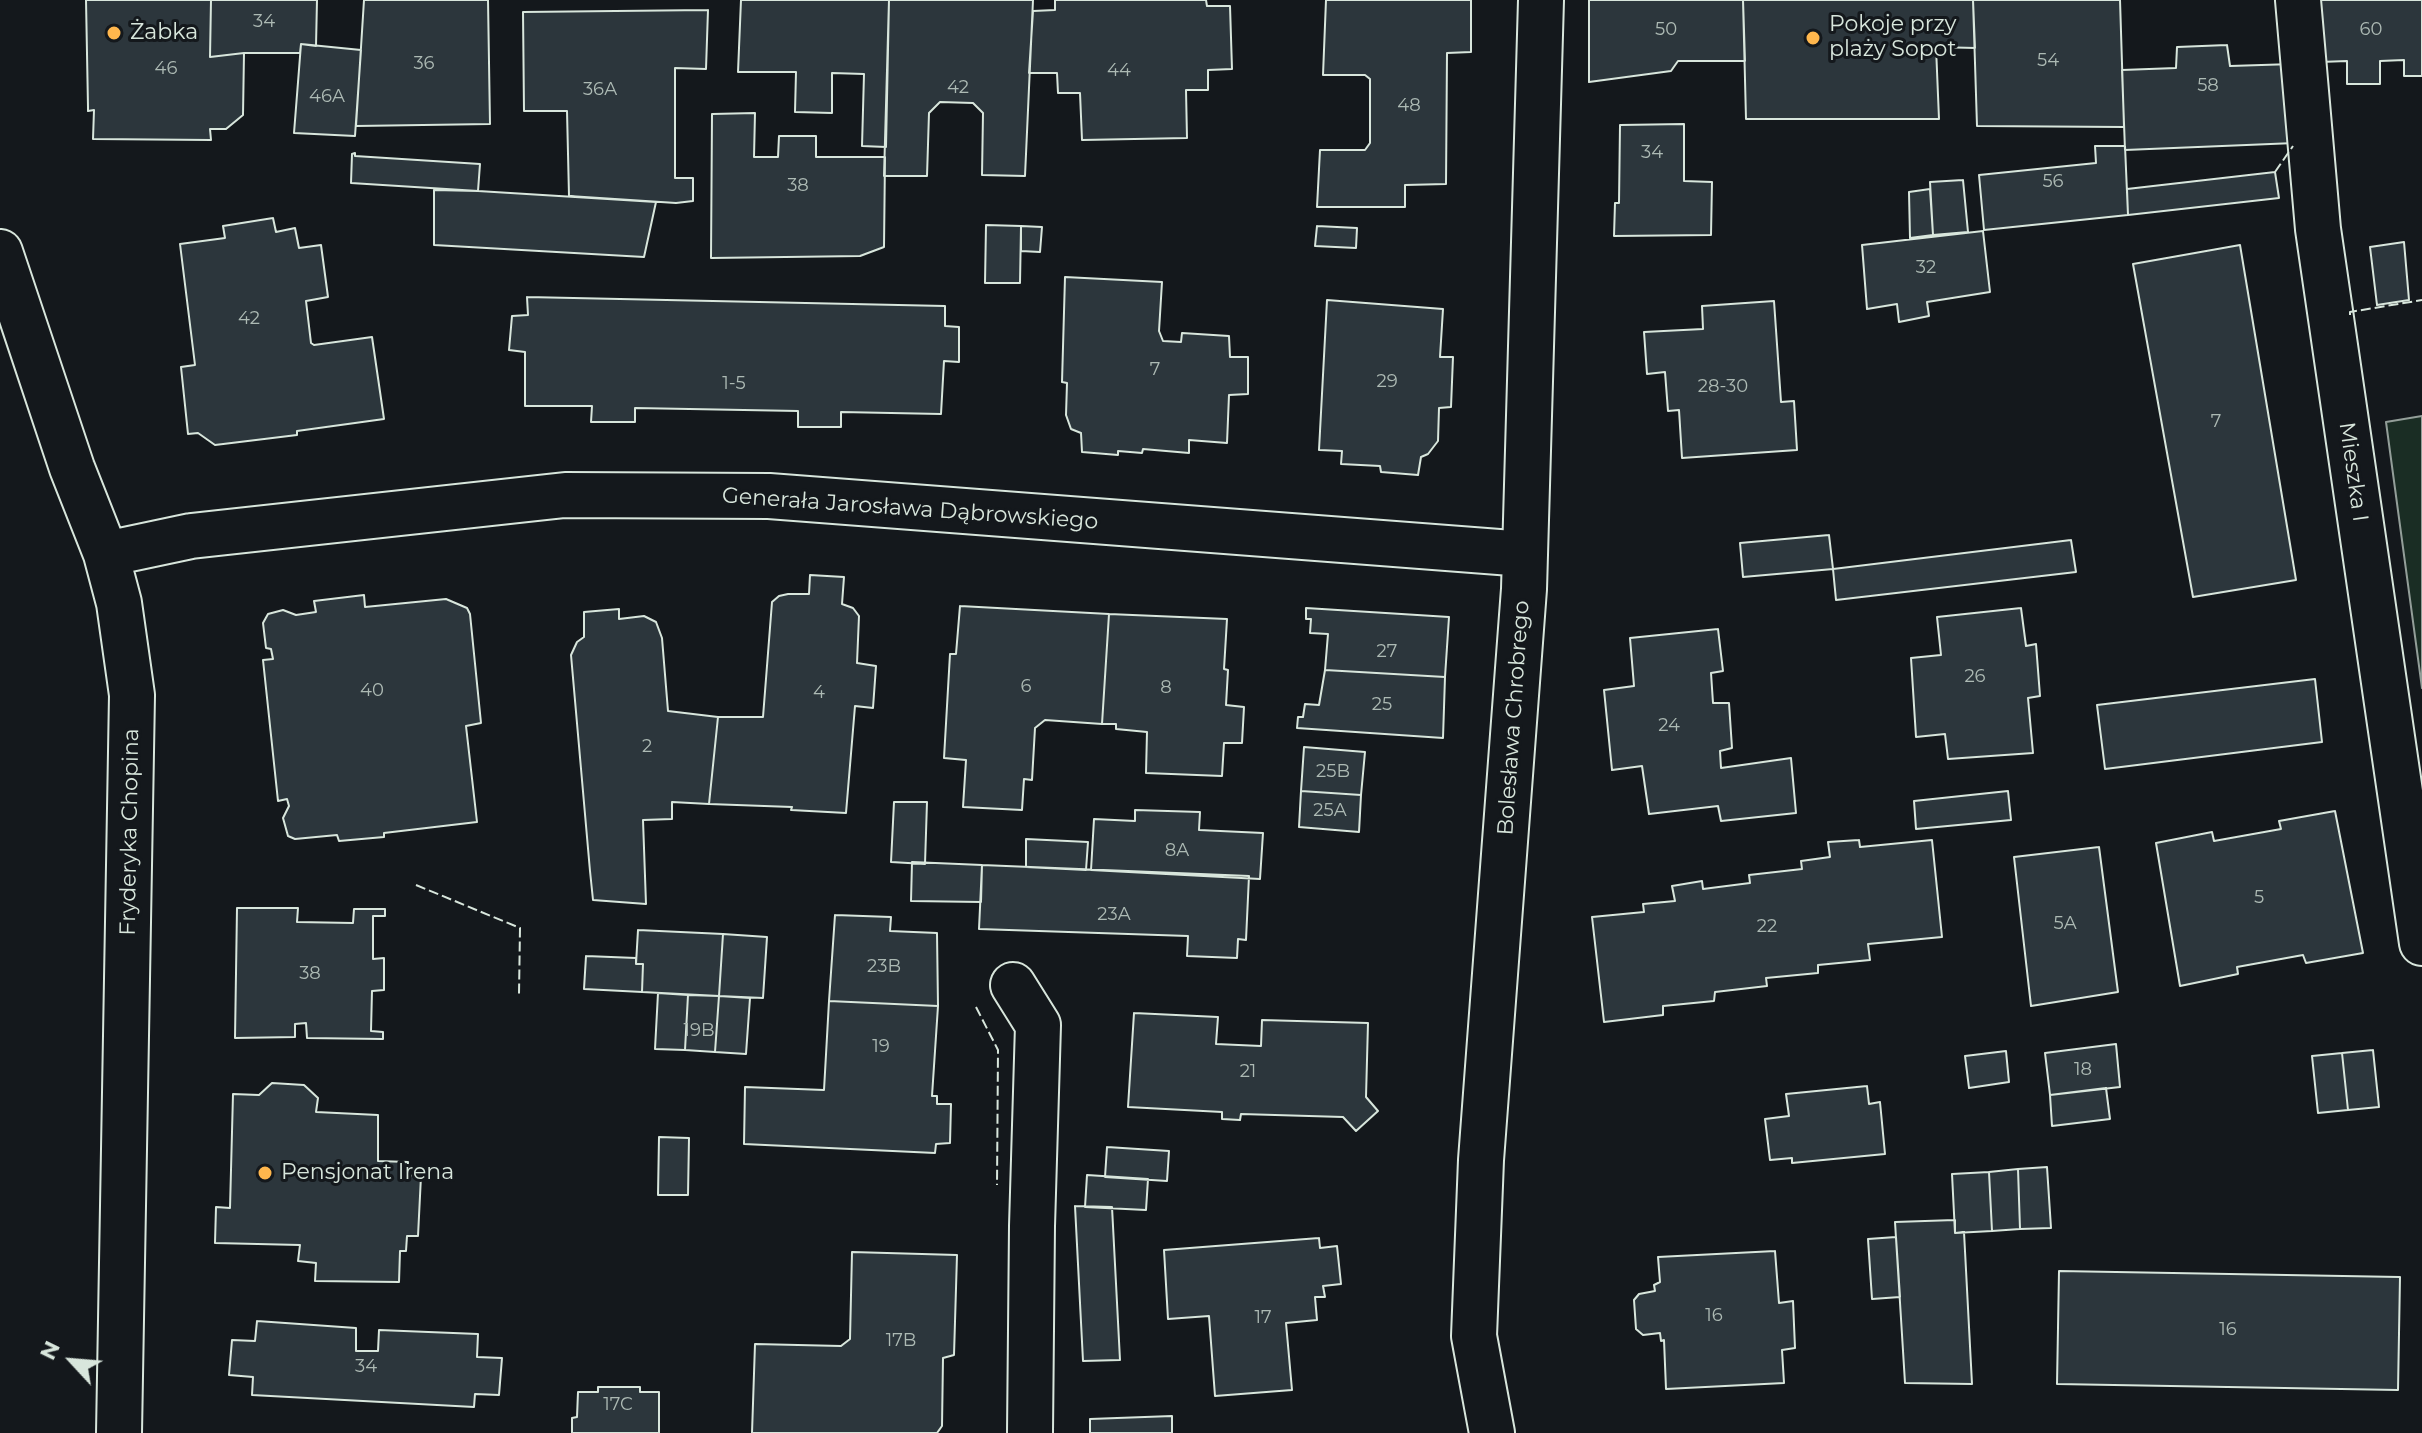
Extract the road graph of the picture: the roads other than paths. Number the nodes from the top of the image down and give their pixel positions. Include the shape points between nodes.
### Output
1 (1541, 0) edge
2 (2298, 0) edge
3 (0, 252) edge
4 (106, 554) junction
5 (1525, 554) junction
6 (2422, 943) edge
7 (1013, 985) dead end
8 (119, 1433) edge
9 (1030, 1433) edge
10 (1492, 1433) edge

1 - 5 street, Bolesława Chrobrego
2 - 6 street, Mieszka I via 2314,200
3 - 4 street, Fryderyka Chopina
4 - 5 street, Generała Jarosława Dąbrowskiego via 191,536 565,495 769,496
4 - 8 street, Fryderyka Chopina via 132,695
5 - 10 street, Bolesława Chrobrego via 1479,1188 1474,1336
7 - 9 street via 1038,1025

